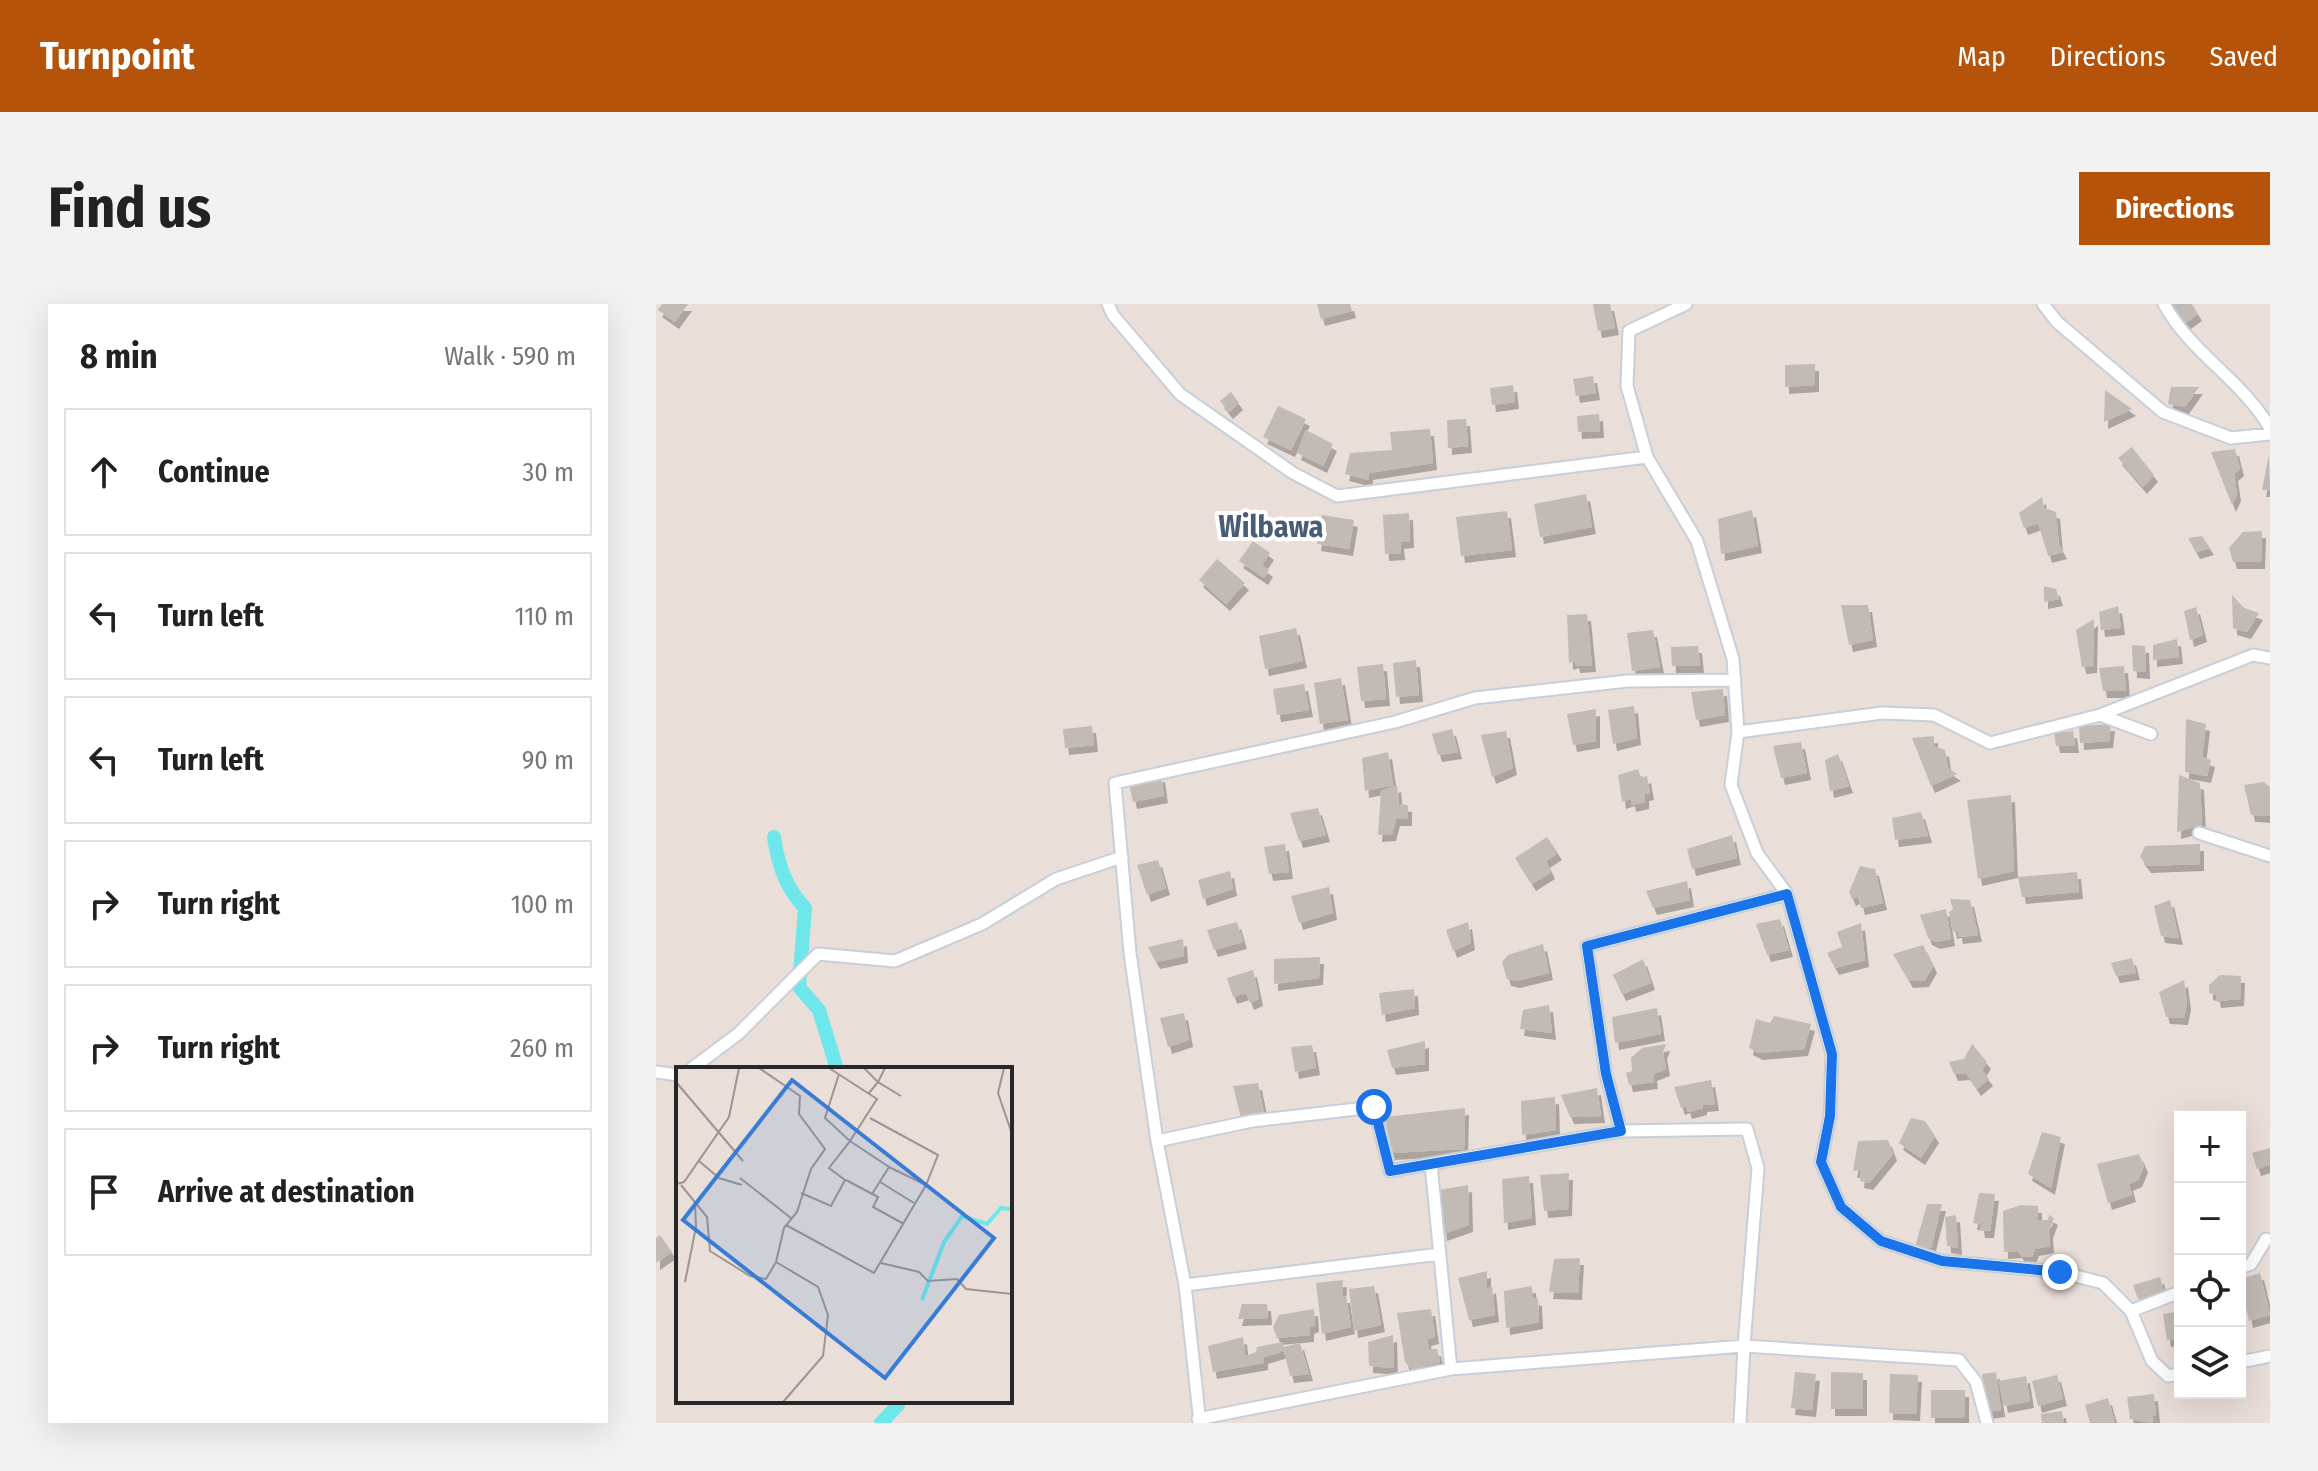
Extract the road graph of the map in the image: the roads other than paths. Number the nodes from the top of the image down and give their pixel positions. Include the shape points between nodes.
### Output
1 (1108, 304) edge
2 (1686, 304) edge
3 (2043, 304) edge
4 (2164, 304) edge
5 (2270, 428) edge
6 (2270, 434) edge
7 (1647, 457) junction
8 (2270, 658) edge
9 (1735, 680) junction
10 (2100, 715) junction
11 (1738, 732) junction
12 (2151, 734) dead end
13 (2199, 833) dead end
14 (2270, 856) edge
15 (1122, 857) junction
16 (1787, 894) junction
17 (694, 1067) edge
18 (656, 1072) edge
19 (676, 1075) edge
20 (1621, 1131) junction
21 (1157, 1141) junction
22 (1431, 1164) junction
23 (2266, 1239) dead end
24 (1440, 1254) junction
25 (2246, 1266) edge
26 (1185, 1285) junction
27 (2174, 1294) edge
28 (2131, 1311) junction
29 (1744, 1346) junction
30 (2270, 1356) edge
31 (2246, 1361) edge
32 (1451, 1369) junction
33 (2174, 1375) edge
34 (1199, 1421) edge
35 (1740, 1423) edge
36 (1987, 1423) edge

1 - 7 street via 1180,394 1293,473 1337,496
2 - 7 street via 1629,331 1627,386
3 - 6 street via 2057,322 2163,412 2231,438
4 - 5 street via 2218,372 2255,403
7 - 9 street via 1697,541
8 - 10 street via 2253,655
9 - 11 street
9 - 15 street via 1628,681 1475,698 1395,722 1115,783
10 - 11 street via 1990,743 1934,715 1921,714 1882,713
10 - 12 street
11 - 16 street via 1731,785 1757,853
13 - 14 street
15 - 17 street via 1056,879 982,924 895,961 818,954 738,1034
15 - 21 street
16 - 20 street via 1587,946 1606,1074
16 - 28 street via 1832,1054 1830,1116 1821,1162 1841,1207 1881,1241 1942,1261 2060,1272 2103,1283
18 - 19 street
20 - 22 street
20 - 29 street via 1747,1129 1758,1168
21 - 22 street via 1252,1121 1374,1107 1390,1171
21 - 26 street
22 - 24 street
23 - 25 street
24 - 26 street
24 - 32 street
26 - 34 street
27 - 28 street
28 - 33 street via 2152,1361 2168,1376
29 - 32 street
29 - 35 street
29 - 36 street via 1959,1360 1976,1382
30 - 31 street
32 - 34 street

